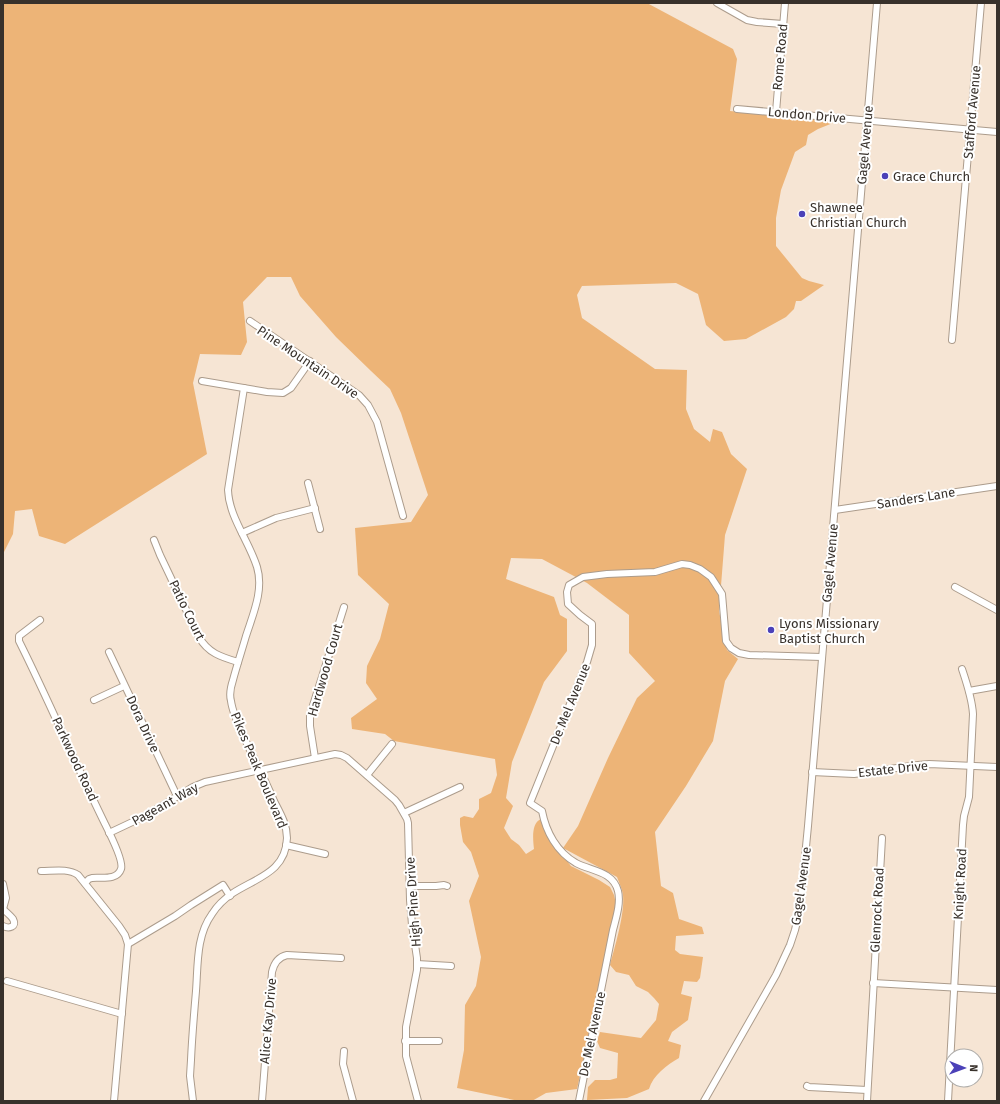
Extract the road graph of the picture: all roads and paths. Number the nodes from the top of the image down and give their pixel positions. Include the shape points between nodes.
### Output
1 (717, 3) edge
2 (785, 3) edge
3 (877, 3) edge
4 (981, 3) edge
5 (783, 24) junction
6 (737, 108) dead end
7 (776, 112) junction
8 (867, 120) junction
9 (970, 129) junction
10 (997, 132) edge
11 (250, 321) dead end
12 (952, 340) dead end
13 (310, 361) junction
14 (202, 381) dead end
15 (244, 388) junction
16 (308, 483) dead end
17 (997, 486) edge
18 (315, 508) junction
19 (834, 510) junction
20 (403, 516) dead end
21 (320, 529) dead end
22 (242, 533) junction
23 (154, 540) dead end
24 (955, 587) dead end
25 (344, 607) dead end
26 (997, 610) edge
27 (40, 620) dead end
28 (109, 652) dead end
29 (822, 657) junction
30 (238, 662) junction
31 (962, 669) dead end
32 (124, 686) junction
33 (997, 686) edge
34 (969, 691) junction
35 (94, 700) dead end
36 (392, 744) dead end
37 (315, 758) junction
38 (971, 766) junction
39 (997, 767) edge
40 (260, 770) junction
41 (812, 772) junction
42 (367, 775) junction
43 (460, 787) dead end
44 (177, 796) junction
45 (404, 813) junction
46 (109, 833) junction
47 (882, 838) dead end
48 (286, 845) junction
49 (325, 854) dead end
50 (41, 871) dead end
51 (85, 883) junction
52 (3, 884) edge
53 (410, 886) junction
54 (447, 886) dead end
55 (230, 896) junction
56 (3, 909) edge
57 (3, 926) edge
58 (128, 944) junction
59 (340, 958) dead end
60 (417, 964) junction
61 (451, 966) dead end
62 (7, 981) dead end
63 (873, 983) junction
64 (954, 988) junction
65 (997, 990) edge
66 (122, 1014) junction
67 (405, 1041) junction
68 (439, 1041) dead end
69 (344, 1051) dead end
70 (807, 1086) dead end
71 (867, 1090) junction
72 (114, 1101) edge
73 (193, 1101) edge
74 (262, 1101) edge
75 (353, 1101) edge
76 (418, 1101) edge
77 (579, 1101) edge
78 (704, 1101) edge
79 (866, 1101) edge
80 (948, 1101) edge

1 - 5 street via 747,20
2 - 5 street, Rome Road
3 - 8 street, Gagel Avenue
4 - 9 street, Stafford Avenue
5 - 7 street, Rome Road
6 - 7 street, London Drive
7 - 8 street, London Drive
8 - 9 street, London Drive
8 - 19 street, Gagel Avenue
9 - 10 street, London Drive
9 - 12 street, Stafford Avenue
11 - 13 street, Pine Mountain Drive
13 - 15 street via 291,388 283,393
13 - 20 street, Pine Mountain Drive via 359,395 372,410
14 - 15 street
15 - 22 street, Pikes Peak Boulevard via 228,490 229,502
16 - 18 street
17 - 19 street, Sanders Lane
18 - 21 street
18 - 22 street via 276,518
19 - 29 street, Gagel Avenue
22 - 30 street, Pikes Peak Boulevard via 257,568 259,587 256,606
23 - 30 street, Patio Court via 204,646 211,652
24 - 26 street
25 - 37 street, Hardwood Court via 310,715
27 - 46 street, Parkwood Road via 19,636 19,641
28 - 32 street, Dora Drive
29 - 41 street, Gagel Avenue
29 - 77 street, De Mel Avenue via 749,655 731,648 726,641 722,594 711,577 690,565 682,564 655,572 584,577 569,585 568,604 592,624 592,645 530,803 542,811 549,834 558,848 576,862 607,875 614,882 618,894 614,930
30 - 40 street, Pikes Peak Boulevard via 231,700 236,719
31 - 34 street, Knight Road
32 - 35 street
32 - 44 street, Dora Drive
33 - 34 street
34 - 38 street, Knight Road via 973,714
36 - 42 street
37 - 40 street, Pageant Way
37 - 42 street, High Pine Drive via 341,755
38 - 39 street, Estate Drive
38 - 41 street, Estate Drive via 918,765 854,774
38 - 64 street, Knight Road via 969,797 964,816
40 - 44 street, Pageant Way via 206,782
40 - 48 street, Pikes Peak Boulevard via 286,826
41 - 78 street, Gagel Avenue via 801,901 793,937 776,975
42 - 45 street, High Pine Drive via 400,805
43 - 45 street
44 - 46 street, Pageant Way via 145,816
45 - 53 street, High Pine Drive via 408,827
46 - 51 street, Parkwood Road via 122,863 121,870 113,877 92,878
47 - 63 street, Glenrock Road
48 - 49 street
48 - 55 street, Pikes Peak Boulevard via 282,858 275,868
50 - 51 street via 74,872
51 - 58 street via 119,926
52 - 56 street via 6,898
53 - 54 street
53 - 60 street, High Pine Drive
55 - 58 street via 222,886
55 - 73 street, Pikes Peak Boulevard via 219,904 211,915 201,937 190,1076
56 - 57 street via 14,922 10,928
58 - 66 street
59 - 74 street, Alice Kay Drive via 287,955 275,963 272,972
60 - 61 street
60 - 67 street, High Pine Drive
62 - 66 street
63 - 64 street
63 - 71 street, Glenrock Road
64 - 65 street
64 - 80 street, Knight Road
66 - 72 street
67 - 68 street
67 - 76 street, High Pine Drive via 406,1056
69 - 75 street via 343,1064
70 - 71 street
71 - 79 street, Glenrock Road

